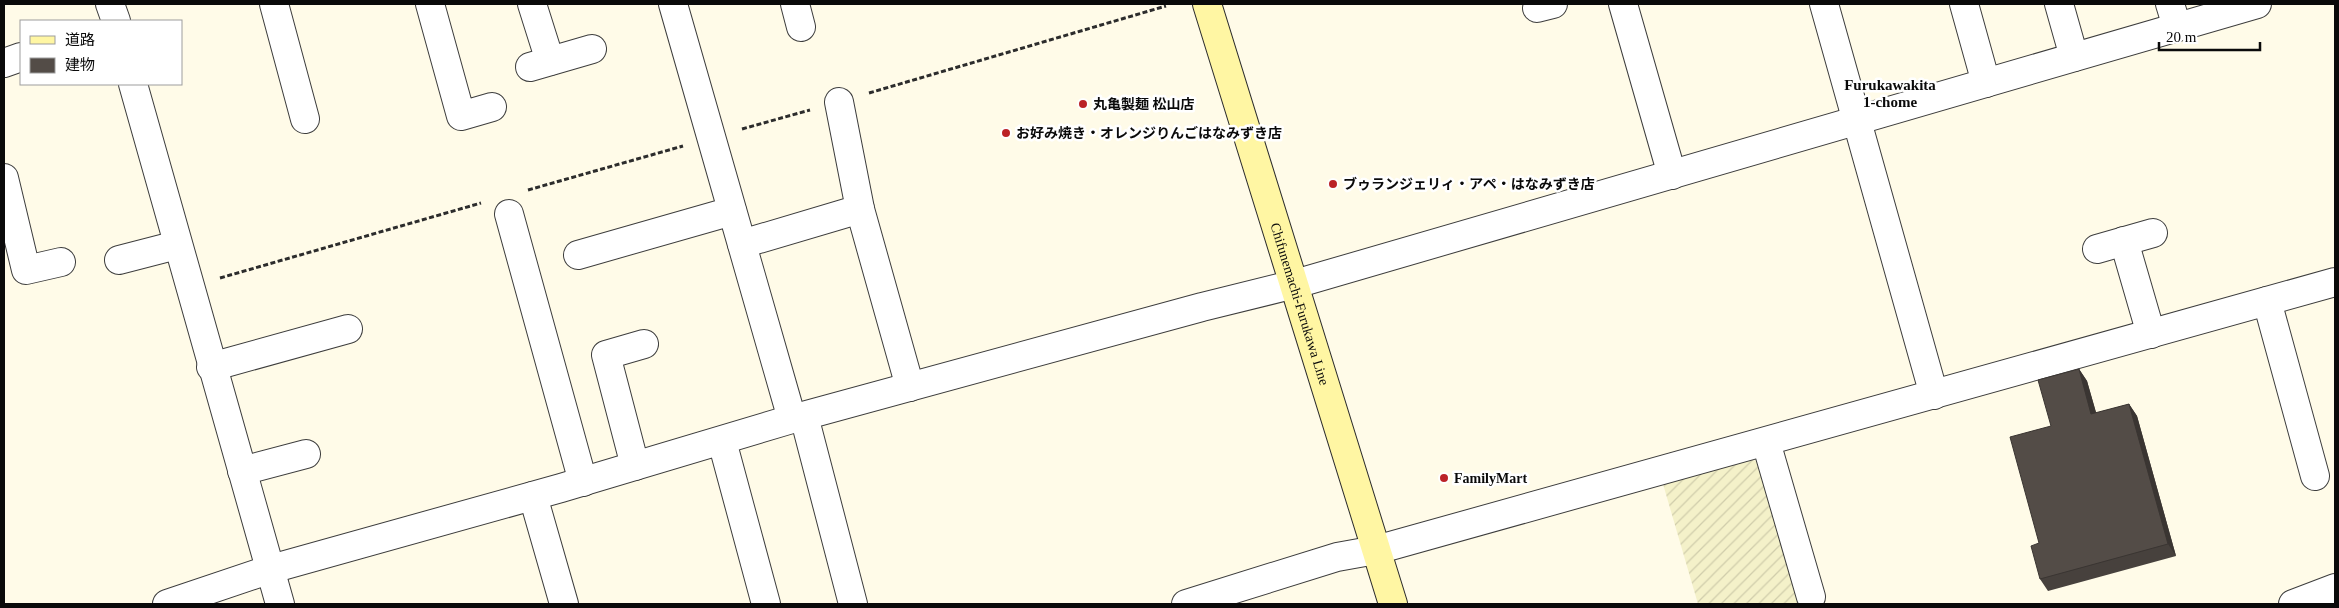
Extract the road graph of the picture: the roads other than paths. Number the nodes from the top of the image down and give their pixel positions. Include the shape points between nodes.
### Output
1 (274, 4) edge
2 (430, 4) edge
3 (532, 4) edge
4 (672, 4) edge
5 (1207, 4) edge
6 (1623, 4) edge
7 (1824, 4) edge
8 (1964, 4) edge
9 (2059, 4) edge
10 (2258, 4) edge
11 (2174, 16) edge
12 (592, 49) dead end
13 (20, 57) edge
14 (2074, 57) junction
15 (4, 62) edge
16 (1986, 83) junction
17 (133, 85) edge
18 (839, 102) road end
19 (492, 107) dead end
20 (305, 119) dead end
21 (1857, 121) junction
22 (1672, 174) junction
23 (4, 178) edge
24 (515, 203) road end
25 (860, 209) junction
26 (732, 211) junction
27 (2153, 233) dead end
28 (2124, 241) junction
29 (742, 244) junction
30 (177, 245) junction
31 (2097, 248) dead end
32 (578, 255) dead end
33 (119, 260) dead end
34 (61, 262) dead end
35 (2335, 282) edge
36 (1294, 284) junction
37 (2267, 301) junction
38 (348, 329) dead end
39 (2151, 334) junction
40 (644, 344) dead end
41 (211, 367) junction
42 (910, 387) junction
43 (1934, 395) junction
44 (798, 418) junction
45 (722, 440) junction
46 (1766, 442) junction
47 (306, 454) dead end
48 (635, 466) junction
49 (242, 471) junction
50 (2315, 476) dead end
51 (583, 482) junction
52 (533, 496) junction
53 (1376, 550) junction
54 (271, 569) junction
55 (2335, 588) edge
56 (1812, 597) dead end
57 (1191, 603) edge
58 (2303, 603) edge
59 (166, 604) edge
60 (280, 604) edge
61 (564, 604) edge
62 (766, 604) edge
63 (853, 604) edge
64 (1393, 604) edge

1 - 20 street
2 - 19 street via 461,116
3 - 12 street via 540,64
4 - 26 street
5 - 36 street, Chifunemachi-Furukawa Line
6 - 22 street
7 - 21 street
8 - 16 street
9 - 14 street
10 - 11 street
11 - 14 street
13 - 15 street
14 - 16 street
16 - 21 street
17 - 30 street
18 - 25 street
21 - 22 street
21 - 43 street
22 - 36 street
23 - 34 street via 26,270
24 - 51 street
25 - 29 street
25 - 42 street
26 - 29 street
26 - 32 street
27 - 28 street
28 - 31 street
28 - 39 street
29 - 44 street
30 - 33 street
30 - 41 street
35 - 37 street
36 - 42 street
36 - 53 street, Chifunemachi-Furukawa Line
37 - 39 street
37 - 50 street
38 - 41 street
39 - 43 street
40 - 48 street via 606,355
41 - 49 street
42 - 44 street
43 - 46 street
44 - 45 street
44 - 63 street
45 - 48 street
45 - 62 street
46 - 53 street
46 - 56 street
47 - 49 street
48 - 51 street
49 - 54 street
51 - 52 street
52 - 54 street
52 - 61 street
53 - 57 street via 1337,556
53 - 64 street, Chifunemachi-Furukawa Line
54 - 59 street
54 - 60 street
55 - 58 street

